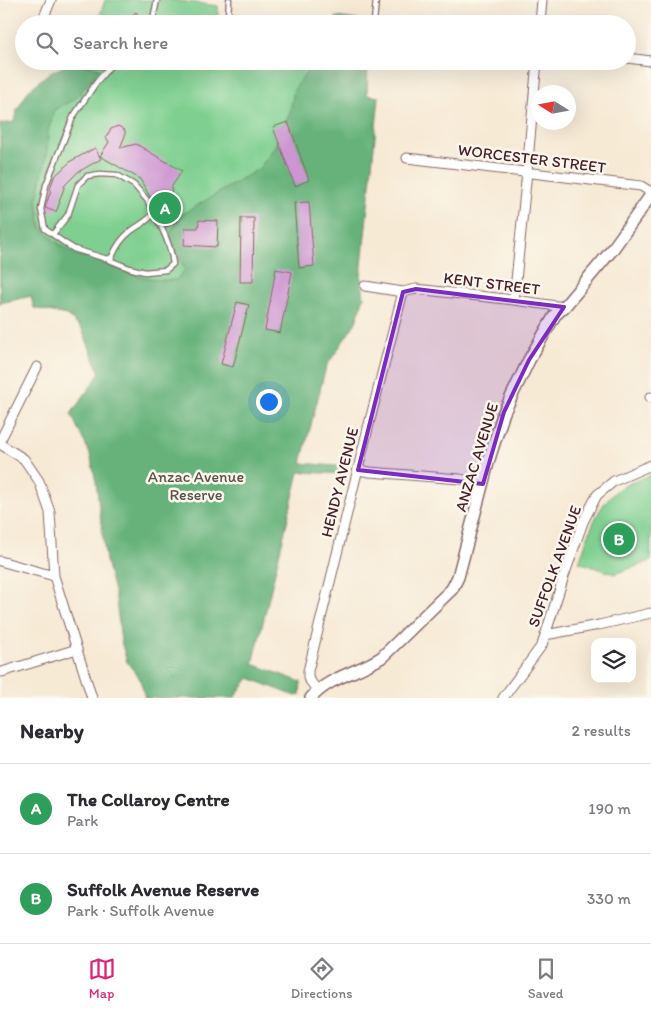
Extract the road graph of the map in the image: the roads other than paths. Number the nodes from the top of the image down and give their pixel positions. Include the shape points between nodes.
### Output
1 (50, 0) edge
2 (157, 0) edge
3 (229, 0) edge
4 (376, 0) edge
5 (542, 0) edge
6 (44, 15) edge
7 (154, 15) edge
8 (228, 15) edge
9 (375, 15) edge
10 (541, 15) edge
11 (636, 59) edge
12 (651, 60) edge
13 (106, 70) edge
14 (536, 70) edge
15 (407, 158) dead end
16 (527, 172) junction
17 (651, 194) edge
18 (154, 214) junction
19 (53, 234) junction
20 (107, 259) junction
21 (366, 286) dead end
22 (403, 292) junction
23 (514, 300) junction
24 (564, 307) junction
25 (37, 367) dead end
26 (0, 443) edge
27 (651, 465) edge
28 (358, 470) junction
29 (483, 484) junction
30 (0, 561) edge
31 (54, 576) junction
32 (651, 613) edge
33 (546, 635) junction
34 (77, 649) junction
35 (2, 672) dead end
36 (314, 694) edge
37 (92, 698) edge
38 (503, 698) edge

1 - 6 street
2 - 7 lane
3 - 8 lane
4 - 9 lane
5 - 10 street
11 - 12 street
13 - 19 lane via 73,117 46,185 41,209 45,228
14 - 16 street
15 - 16 street, WORCESTER STREET
16 - 17 street, WORCESTER STREET via 640,186
16 - 23 street
17 - 24 street, ANZAC AVENUE via 612,250
18 - 19 lane via 134,185 117,175 87,176 78,185 68,215
18 - 20 lane via 132,230
18 - 20 lane via 172,252 173,264 166,270 145,272
19 - 20 lane via 74,249
21 - 22 street
22 - 23 street, KENT STREET via 416,289
22 - 28 street, HENDY AVENUE
23 - 24 street, KENT STREET
24 - 29 street, ANZAC AVENUE via 555,316 529,360 504,412
25 - 26 street
26 - 31 street via 24,460 39,481 50,512
27 - 33 street, SUFFOLK AVENUE via 614,481 597,495 583,522
28 - 29 street
28 - 36 street, HENDY AVENUE via 308,671
29 - 36 street, ANZAC AVENUE via 452,589 382,657 330,682
30 - 31 street
31 - 34 street
32 - 33 street
33 - 38 street, SUFFOLK AVENUE
34 - 35 street
34 - 37 street

